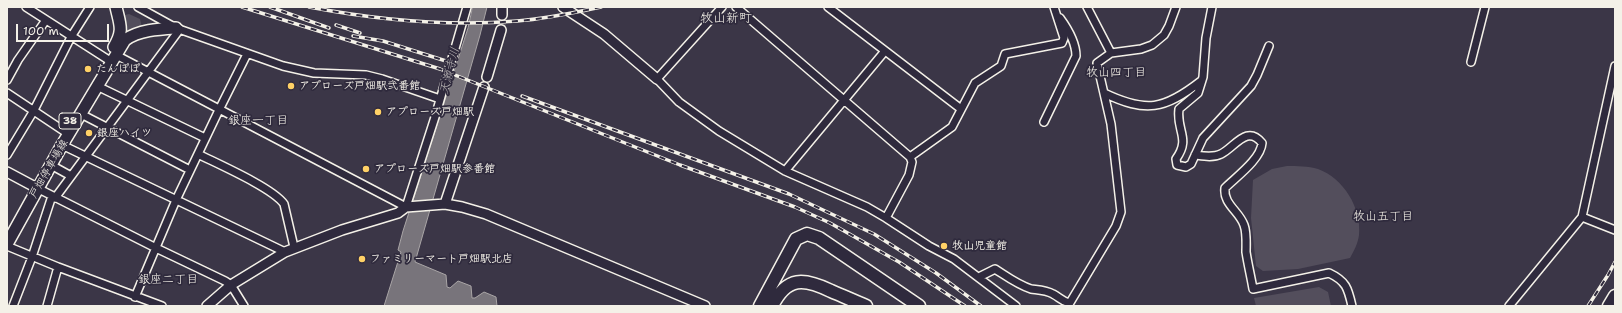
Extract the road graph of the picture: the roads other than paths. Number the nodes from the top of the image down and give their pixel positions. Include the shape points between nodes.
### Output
1 (26, 7) edge
2 (90, 7) edge
3 (116, 7) edge
4 (138, 7) edge
5 (467, 7) edge
6 (563, 7) edge
7 (722, 7) edge
8 (736, 7) edge
9 (828, 7) edge
10 (1087, 7) edge
11 (1176, 7) edge
12 (1212, 7) edge
13 (1485, 7) edge
14 (1056, 10) edge
15 (46, 20) junction
16 (121, 28) junction
17 (178, 29) junction
18 (501, 30) tunnel mouth
19 (132, 35) junction
20 (71, 37) junction
21 (1269, 46) dead end
22 (885, 51) junction
23 (1111, 53) junction
24 (247, 54) junction
25 (112, 57) junction
26 (1471, 62) dead end
27 (1615, 66) edge
28 (149, 72) junction
29 (487, 77) dead end
30 (657, 79) junction
31 (7, 80) edge
32 (1201, 81) junction
33 (97, 86) junction
34 (484, 87) dead end
35 (7, 93) edge
36 (1104, 93) junction
37 (440, 99) junction
38 (128, 100) junction
39 (844, 100) junction
40 (961, 109) junction
41 (219, 110) junction
42 (33, 112) junction
43 (81, 114) junction
44 (1044, 122) dead end
45 (108, 127) junction
46 (64, 131) junction
47 (205, 138) junction
48 (62, 144) junction
49 (198, 154) junction
50 (7, 155) edge
51 (1196, 155) junction
52 (86, 156) junction
53 (910, 158) junction
54 (51, 165) junction
55 (190, 170) junction
56 (785, 171) junction
57 (7, 172) edge
58 (71, 176) junction
59 (35, 187) junction
60 (54, 197) junction
61 (176, 200) junction
62 (445, 204) junction
63 (406, 207) junction
64 (1582, 217) junction
65 (886, 218) junction
66 (1615, 230) edge
67 (7, 233) edge
68 (7, 245) edge
69 (294, 247) junction
70 (156, 248) junction
71 (284, 252) junction
72 (32, 256) junction
73 (58, 267) junction
74 (979, 277) junction
75 (231, 285) junction
76 (1615, 296) edge
77 (136, 297) junction
78 (1068, 305) edge
79 (12, 306) edge
80 (47, 306) edge
81 (162, 306) edge
82 (207, 306) edge
83 (244, 306) edge
84 (705, 306) edge
85 (760, 306) edge
86 (772, 306) edge
87 (866, 306) edge
88 (919, 306) edge
89 (1016, 306) edge
90 (1352, 306) edge
91 (1509, 306) edge
92 (1609, 306) edge

1 - 15 street
2 - 20 street
3 - 16 main road
4 - 17 street
5 - 37 street
6 - 30 street via 604,34
7 - 30 street
8 - 39 street
9 - 22 street
10 - 23 street
11 - 23 street via 1166,31 1152,46
12 - 32 street
13 - 26 street
14 - 40 street via 1064,38 1062,43 1005,54 1001,66 974,82
14 - 44 street via 1076,48 1076,56
15 - 20 street
15 - 31 street
16 - 19 main road via 126,34
16 - 25 main road, 戸畑停車場線 / 38 via 121,37
17 - 19 main road via 161,29
17 - 24 street
17 - 28 street
18 - 29 street
19 - 25 main road, 戸畑停車場線 / 38
20 - 25 street
20 - 42 street
21 - 51 street via 1251,86 1203,138
22 - 39 street
22 - 40 street
23 - 36 street via 1097,63
24 - 37 street via 300,71 382,78
24 - 41 street
25 - 28 street
25 - 33 main road, 戸畑停車場線 / 38
25 - 46 main road, 戸畑停車場線 / 38
27 - 64 street
28 - 38 street
28 - 41 street
30 - 56 street via 690,111
32 - 36 street via 1176,98 1152,107 1123,102
32 - 51 street via 1198,93 1179,109 1178,119 1184,141 1182,151 1176,159 1177,165 1186,167
33 - 38 street
33 - 43 main road, 戸畑停車場線 / 38
34 - 62 street
35 - 42 street
36 - 78 street via 1111,124 1121,212 1116,226
37 - 63 street
38 - 45 street
38 - 47 street
39 - 53 street
39 - 56 street
40 - 53 street via 952,127
41 - 47 street
41 - 63 street
42 - 46 street
42 - 50 street
43 - 45 street
43 - 48 main road, 戸畑停車場線 / 38
45 - 52 street
45 - 55 street
46 - 59 main road, 戸畑停車場線 / 38
47 - 49 street
48 - 52 street
48 - 54 main road, 戸畑停車場線 / 38
49 - 55 street
49 - 69 street via 281,199
51 - 90 street via 1220,154 1245,136 1258,137 1262,143 1258,156 1224,188 1226,200 1245,226 1246,253 1253,289 1329,273 1343,281
52 - 58 street
52 - 61 street
53 - 65 street via 912,162 909,175
54 - 58 street
54 - 59 main road, 戸畑停車場線 / 38
55 - 61 street
56 - 65 street
57 - 59 street
58 - 60 street
59 - 60 street
59 - 67 main road, 戸畑停車場線 / 38
59 - 68 main road, 戸畑停車場線 / 38
60 - 70 street
60 - 72 street
61 - 70 street
61 - 71 street
62 - 63 street
62 - 84 street via 486,214
63 - 69 street via 398,213
64 - 66 street
64 - 91 street
65 - 74 street
68 - 72 street
69 - 71 street
70 - 75 street
70 - 77 street
71 - 75 street
72 - 73 street
72 - 79 street
73 - 77 street
73 - 80 street
74 - 78 street via 995,269 1022,285 1041,289
74 - 89 street
75 - 82 street
75 - 83 street
76 - 92 highway
77 - 81 street
85 - 88 highway via 796,239 807,234 819,238
86 - 87 highway via 785,288 804,281

